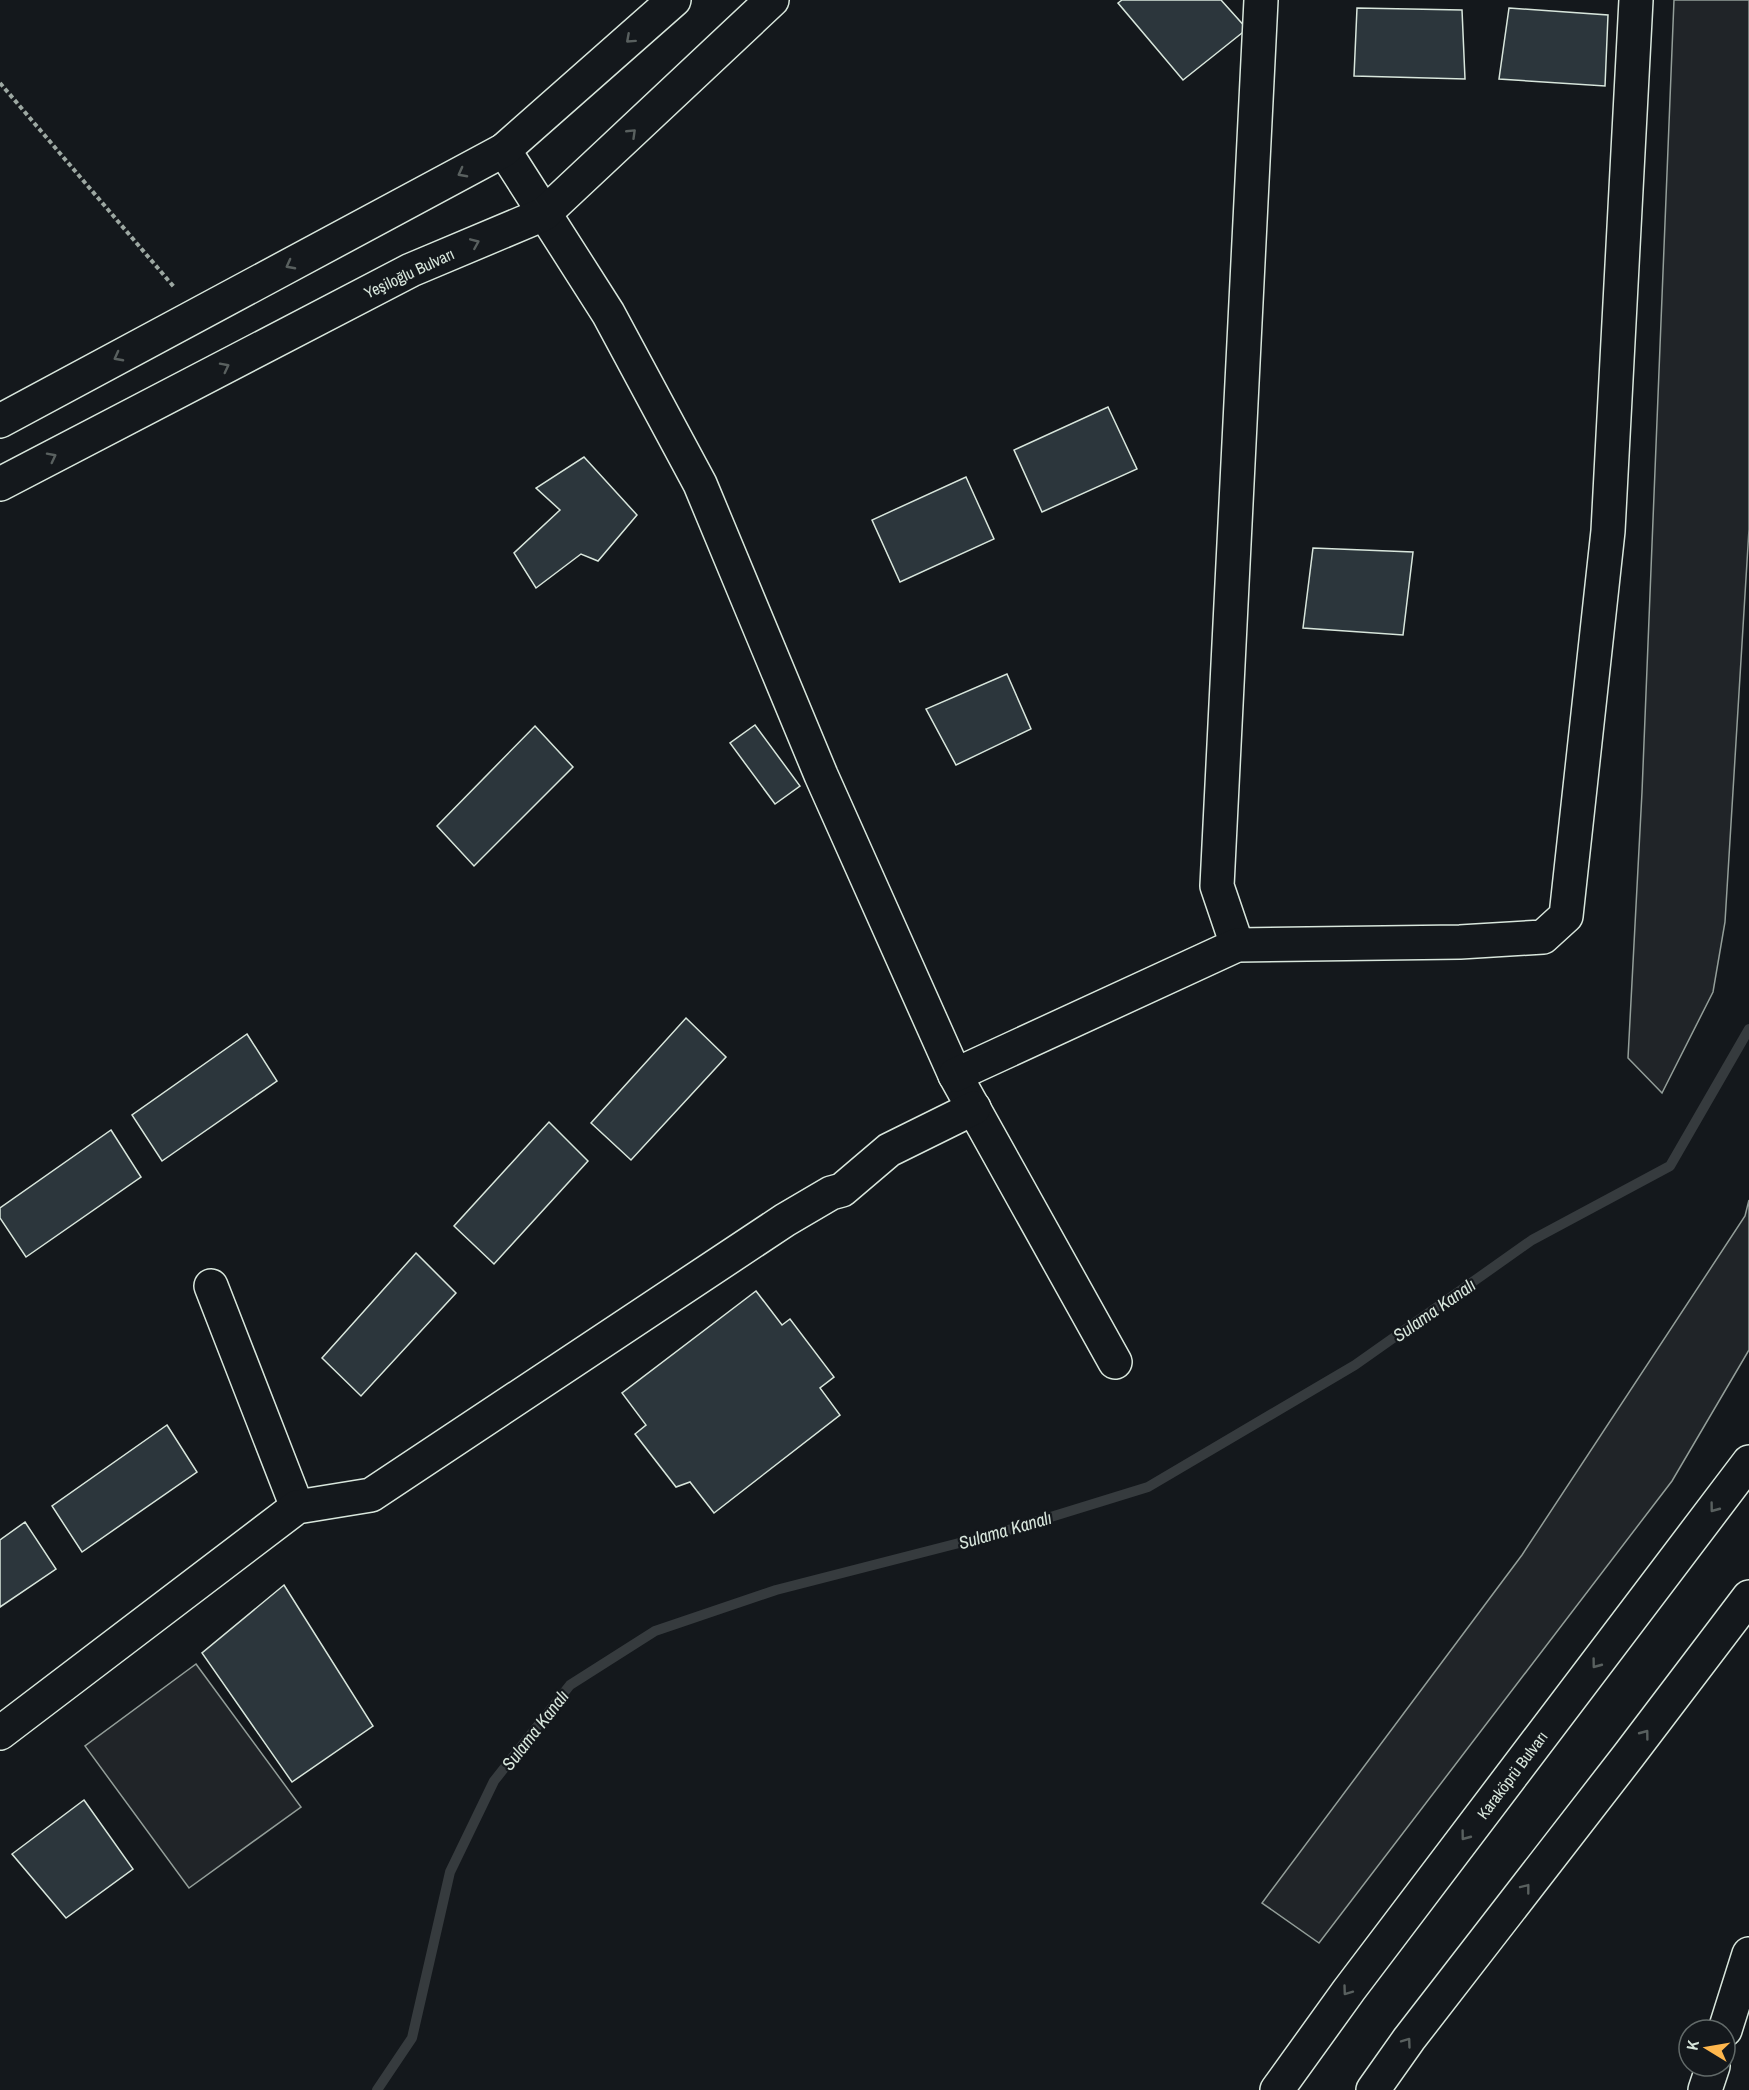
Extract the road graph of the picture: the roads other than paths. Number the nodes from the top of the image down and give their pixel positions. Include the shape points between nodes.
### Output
1 (674, 0) edge
2 (772, 0) edge
3 (1261, 0) edge
4 (1636, 0) edge
5 (504, 150) junction
6 (544, 214) junction
7 (0, 421) edge
8 (0, 484) edge
9 (1237, 945) junction
10 (955, 1076) junction
11 (974, 1108) junction
12 (211, 1286) dead end
13 (1115, 1362) dead end
14 (1749, 1462) edge
15 (297, 1507) junction
16 (1749, 1597) edge
17 (0, 1733) edge
18 (1749, 1954) edge
19 (1729, 2018) edge
20 (1277, 2090) edge
21 (1373, 2090) edge

1 -> 5 main road
6 -> 2 main road, Yeşiloğlu Bulvarı
3 - 9 main road via 1217,886
4 - 9 main road via 1608,531 1566,916 1543,937
5 - 6 main road
5 -> 7 main road
8 -> 6 main road, Yeşiloğlu Bulvarı via 411,270
6 - 10 main road via 608,313 700,484 821,775
9 - 10 main road
10 - 11 main road
11 - 13 main road
11 - 15 main road via 889,1150 842,1190 785,1220 371,1495
12 - 15 main road
14 -> 20 main road, Karaköprü Bulvarı via 1348,1990
15 - 17 main road
21 -> 16 main road
18 - 19 main road

